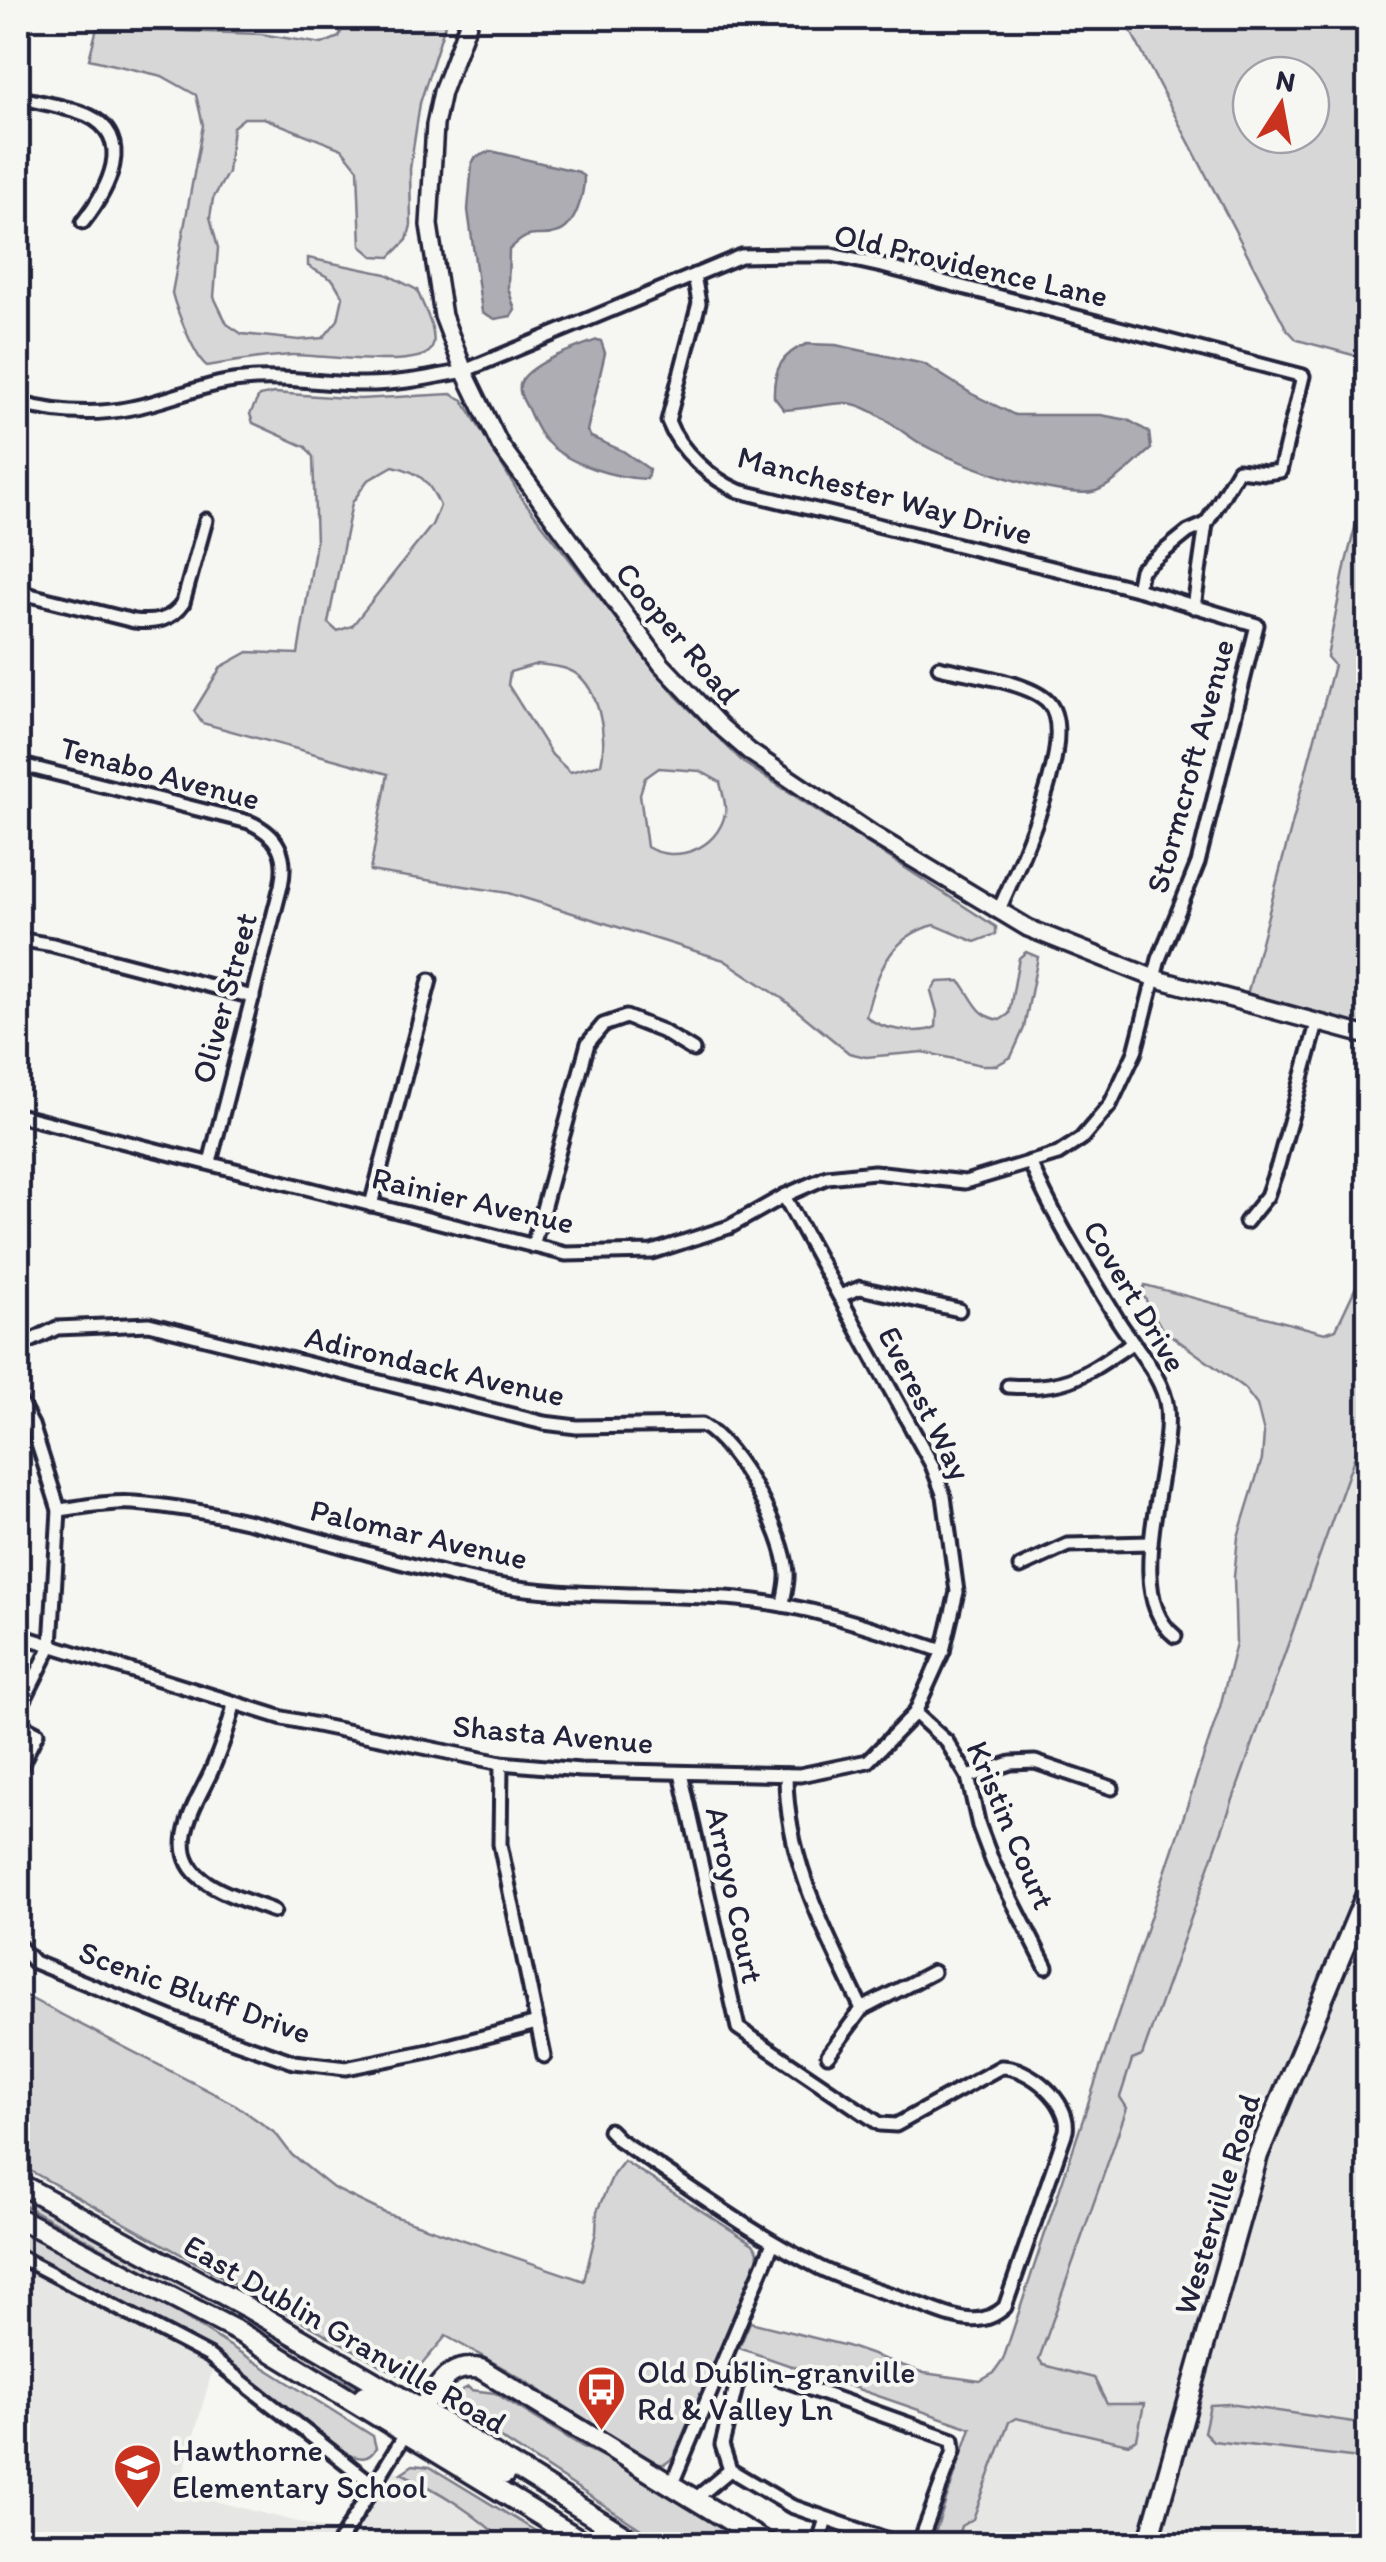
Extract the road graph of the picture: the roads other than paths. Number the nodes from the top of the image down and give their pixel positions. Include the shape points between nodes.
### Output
1 (470, 18) edge
2 (18, 97) edge
3 (83, 222) dead end
4 (694, 275) junction
5 (464, 371) junction
6 (18, 403) edge
7 (206, 520) dead end
8 (1206, 524) junction
9 (1137, 589) junction
10 (18, 592) edge
11 (1194, 606) junction
12 (1257, 624) joint
13 (939, 667) dead end
14 (18, 764) edge
15 (280, 848) joint
16 (998, 912) junction
17 (18, 939) edge
18 (1154, 978) junction
19 (430, 980) dead end
20 (253, 997) junction
21 (1317, 1024) junction
22 (1368, 1036) edge
23 (693, 1050) dead end
24 (18, 1114) edge
25 (210, 1162) junction
26 (1030, 1162) junction
27 (784, 1196) junction
28 (370, 1204) junction
29 (1246, 1222) dead end
30 (533, 1246) junction
31 (840, 1296) junction
32 (959, 1310) dead end
33 (1132, 1343) junction
34 (18, 1347) edge
35 (1008, 1386) dead end
36 (18, 1399) edge
37 (59, 1510) junction
38 (1151, 1543) junction
39 (1020, 1567) dead end
40 (783, 1604) junction
41 (18, 1635) edge
42 (1175, 1636) dead end
43 (51, 1646) junction
44 (943, 1650) junction
45 (234, 1704) junction
46 (18, 1712) edge
47 (915, 1712) junction
48 (18, 1723) edge
49 (501, 1763) junction
50 (18, 1771) edge
51 (680, 1772) junction
52 (786, 1775) junction
53 (968, 1778) junction
54 (1112, 1788) dead end
55 (1368, 1890) edge
56 (274, 1911) dead end
57 (18, 1945) edge
58 (1046, 1968) dead end
59 (933, 1972) dead end
60 (862, 2009) junction
61 (538, 2023) junction
62 (828, 2055) dead end
63 (544, 2056) dead end
64 (609, 2130) dead end
65 (18, 2185) edge
66 (18, 2218) edge
67 (773, 2243) junction
68 (18, 2256) edge
69 (257, 2343) junction
70 (422, 2409) junction
71 (406, 2433) junction
72 (730, 2470) junction
73 (374, 2485) junction
74 (671, 2486) junction
75 (694, 2500) junction
76 (826, 2518) junction
77 (338, 2544) edge
78 (587, 2544) edge
79 (618, 2544) edge
80 (638, 2544) edge
81 (768, 2544) edge
82 (818, 2544) edge
83 (900, 2544) edge
84 (919, 2544) edge
85 (1148, 2544) edge

1 - 5 street, Cooper Road via 435,125 429,225 443,316
2 - 3 street via 104,124 114,144 114,171
4 - 5 street, Old Providence Lane
4 - 8 street, Old Providence Lane via 741,256 832,256 1303,376 1280,471 1238,470
4 - 9 street, Manchester Way Drive via 700,303 668,421 674,436 720,483
5 - 6 street, Old Providence Lane via 360,384 240,380 88,413
5 - 16 street, Cooper Road via 500,445 546,510 662,665 720,726 872,834
7 - 10 street via 183,602 166,618 134,621
8 - 9 street via 1141,570
8 - 11 street
9 - 11 street, Manchester Way Drive
11 - 12 street, Manchester Way Drive
12 - 18 street, Stormcroft Avenue via 1198,863
13 - 16 street via 1029,690 1048,702 1058,722 1039,817
14 - 15 street, Tenabo Avenue via 249,822 268,831
15 - 20 street, Oliver Street via 286,866
16 - 18 street, Cooper Road
17 - 20 street
18 - 21 street, Cooper Road
18 - 26 street, Rainier Avenue via 1135,1052 1110,1105 1081,1139
19 - 28 street
20 - 25 street, Oliver Street
21 - 22 street, Cooper Road
21 - 29 street via 1267,1196
23 - 30 street via 626,1017 603,1025 588,1043
24 - 25 street, Rainier Avenue
25 - 28 street, Rainier Avenue
26 - 27 street, Rainier Avenue via 965,1182 874,1172 827,1177
26 - 33 street, Covert Drive via 1052,1213
27 - 30 street, Rainier Avenue via 729,1227 652,1252 566,1254
27 - 31 street, Everest Way
28 - 30 street, Rainier Avenue
31 - 32 street via 860,1288
31 - 44 street, Everest Way via 944,1496 956,1592
33 - 35 street via 1082,1376 1046,1388
33 - 38 street, Covert Drive via 1167,1403
34 - 40 street, Adirondack Avenue via 58,1328 149,1324 506,1416 577,1427 702,1425 735,1456 776,1530 787,1573
36 - 37 street
37 - 40 street, Palomar Avenue via 130,1502 211,1512 483,1582 588,1595
37 - 43 street
38 - 39 street via 1068,1544
38 - 42 street, Covert Drive via 1158,1616
40 - 44 street, Palomar Avenue
41 - 43 street, Shasta Avenue
43 - 45 street, Shasta Avenue
43 - 46 street
44 - 47 street, Shasta Avenue
45 - 49 street, Shasta Avenue
45 - 56 street via 183,1844 203,1880
47 - 52 street, Shasta Avenue via 868,1761
47 - 53 street, Kristin Court via 947,1742
48 - 50 street via 37,1733
49 - 51 street, Shasta Avenue
49 - 61 street via 500,1844
51 - 52 street, Shasta Avenue
51 - 67 street, Arroyo Court via 738,2028 888,2127 1012,2066 1054,2096 1066,2114 1066,2131 1005,2307 984,2322 824,2270
52 - 60 street via 787,1819 807,1893
53 - 54 street via 1011,1762 1034,1762
53 - 58 street, Kristin Court via 993,1864
55 - 85 main road, Westerville Road via 1258,2155
57 - 61 street, Scenic Bluff Drive via 34,1962 294,2062 346,2068
59 - 60 street
60 - 62 street
61 - 63 street
64 - 67 street
65 - 70 main road, East Dublin Granville Road
66 - 69 main road, East Dublin Granville Road
67 - 74 street
68 - 73 street via 209,2356
69 - 70 main road via 286,2349 398,2412 408,2416
69 - 71 main road, East Dublin Granville Road
70 - 74 main road via 447,2374 480,2369
70 - 80 main road, East Dublin Granville Road
71 - 73 street
71 - 78 main road, East Dublin Granville Road
71 - 79 main road via 426,2429
72 - 75 street
72 - 76 street
72 - 84 street via 722,2446 726,2418 748,2372 953,2440
73 - 77 street
74 - 75 main road
75 - 81 main road
76 - 82 street
76 - 83 street

